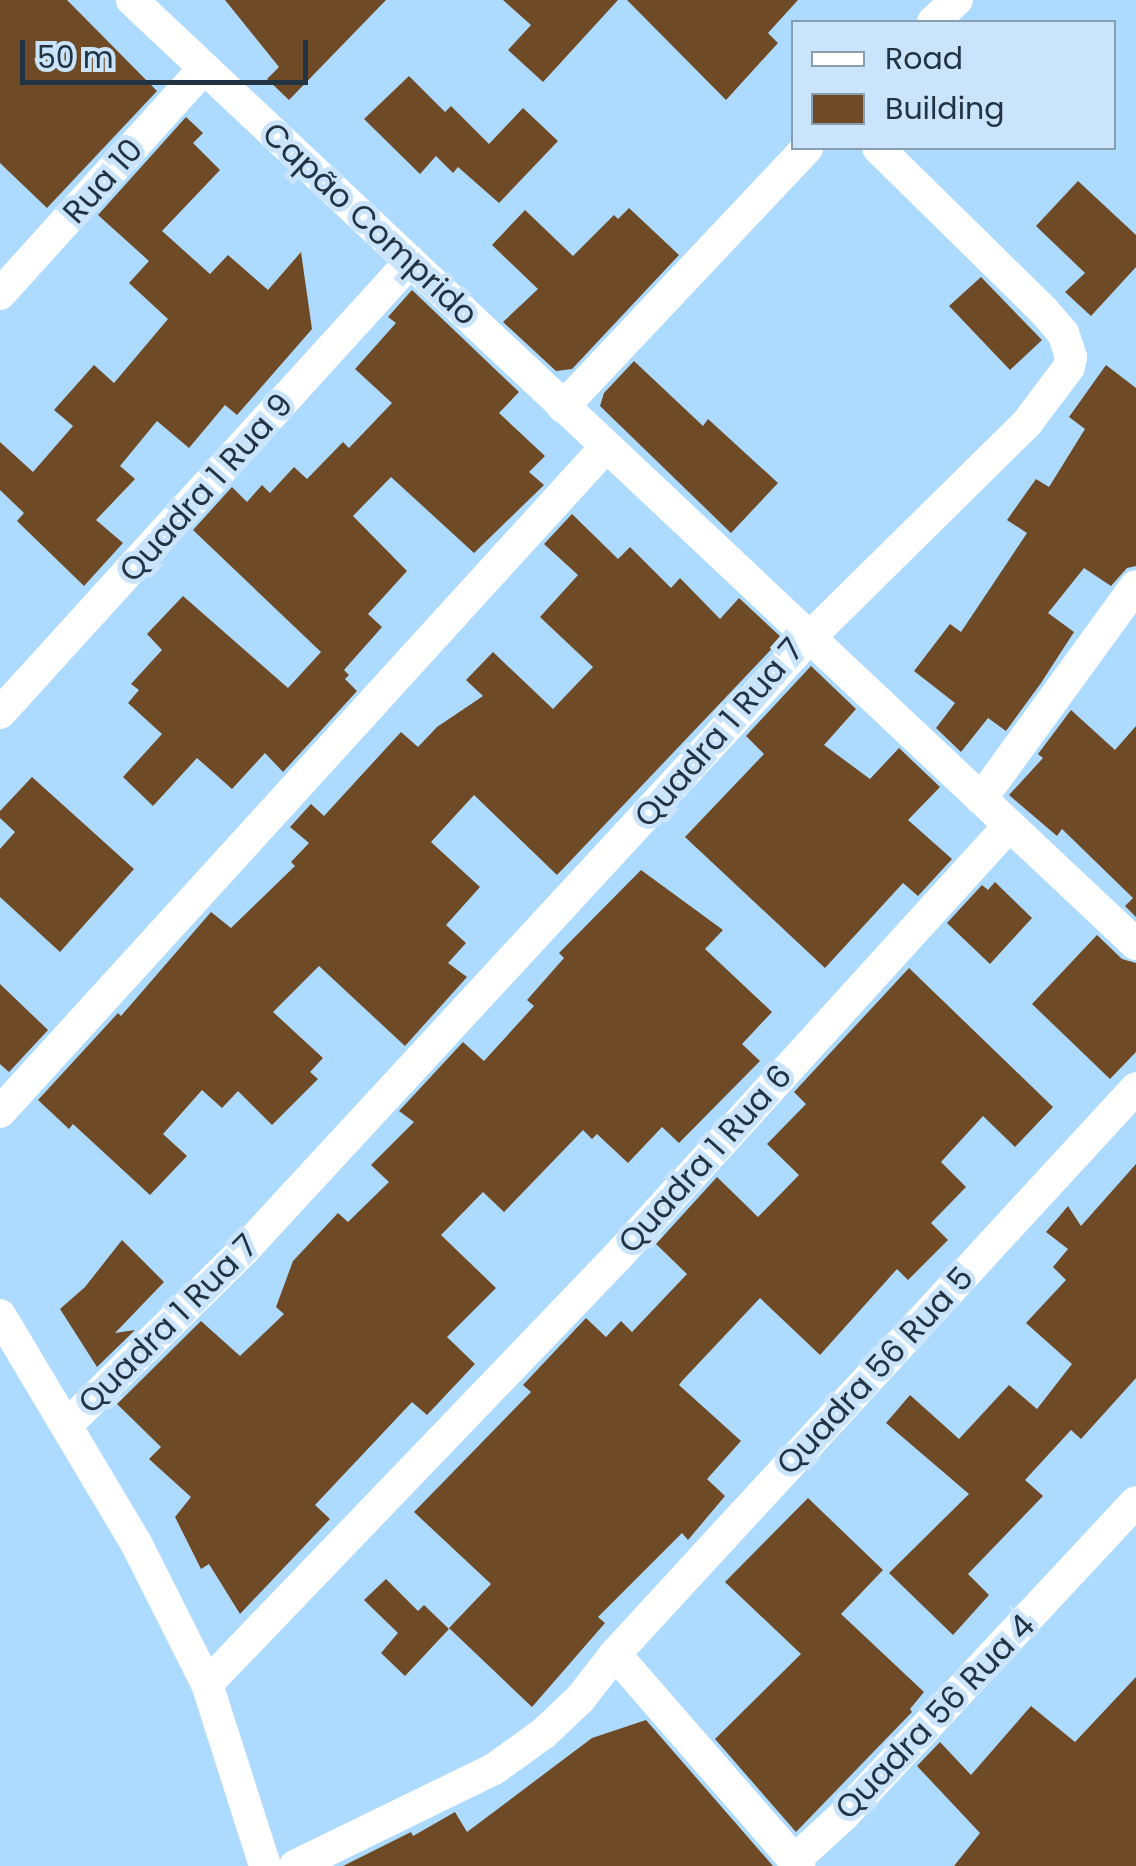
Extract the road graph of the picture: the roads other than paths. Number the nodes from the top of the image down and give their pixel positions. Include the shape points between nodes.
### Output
1 (132, 0) edge
2 (956, 0) edge
3 (935, 20) edge
4 (204, 68) junction
5 (805, 150) edge
6 (880, 150) edge
7 (410, 262) junction
8 (0, 294) edge
9 (563, 407) junction
10 (604, 449) junction
11 (1136, 586) edge
12 (810, 637) junction
13 (0, 713) edge
14 (982, 799) junction
15 (1008, 827) junction
16 (1136, 944) edge
17 (1136, 1088) edge
18 (0, 1112) edge
19 (0, 1315) edge
20 (68, 1424) junction
21 (1136, 1502) edge
22 (615, 1654) junction
23 (207, 1684) junction
24 (797, 1863) edge
25 (265, 1866) edge
26 (295, 1866) edge

1 - 4 street, Capão Comprido
2 - 3 street
4 - 7 street, Capão Comprido
4 - 8 street, Rua 10
5 - 9 street
6 - 12 street via 1043,310 1063,333 1071,357 1035,414
7 - 9 street, Capão Comprido
7 - 13 street, Quadra 1 Rua 9
9 - 10 street, Capão Comprido
10 - 12 street, Quadra 1 Rua 7
10 - 18 street
11 - 14 street
12 - 14 street
12 - 20 street, Quadra 1 Rua 7 via 436,1047
14 - 15 street
15 - 16 street
15 - 23 street, Quadra 1 Rua 6 via 618,1256
17 - 22 street, Quadra 56 Rua 5
19 - 20 street
20 - 23 street, Quadra 1 Rua 7
21 - 24 street, Quadra 56 Rua 4
22 - 24 street, Quadra 56 Rua 4
22 - 26 street, Quadra 56 Rua 5 via 580,1700 494,1769
23 - 25 street

